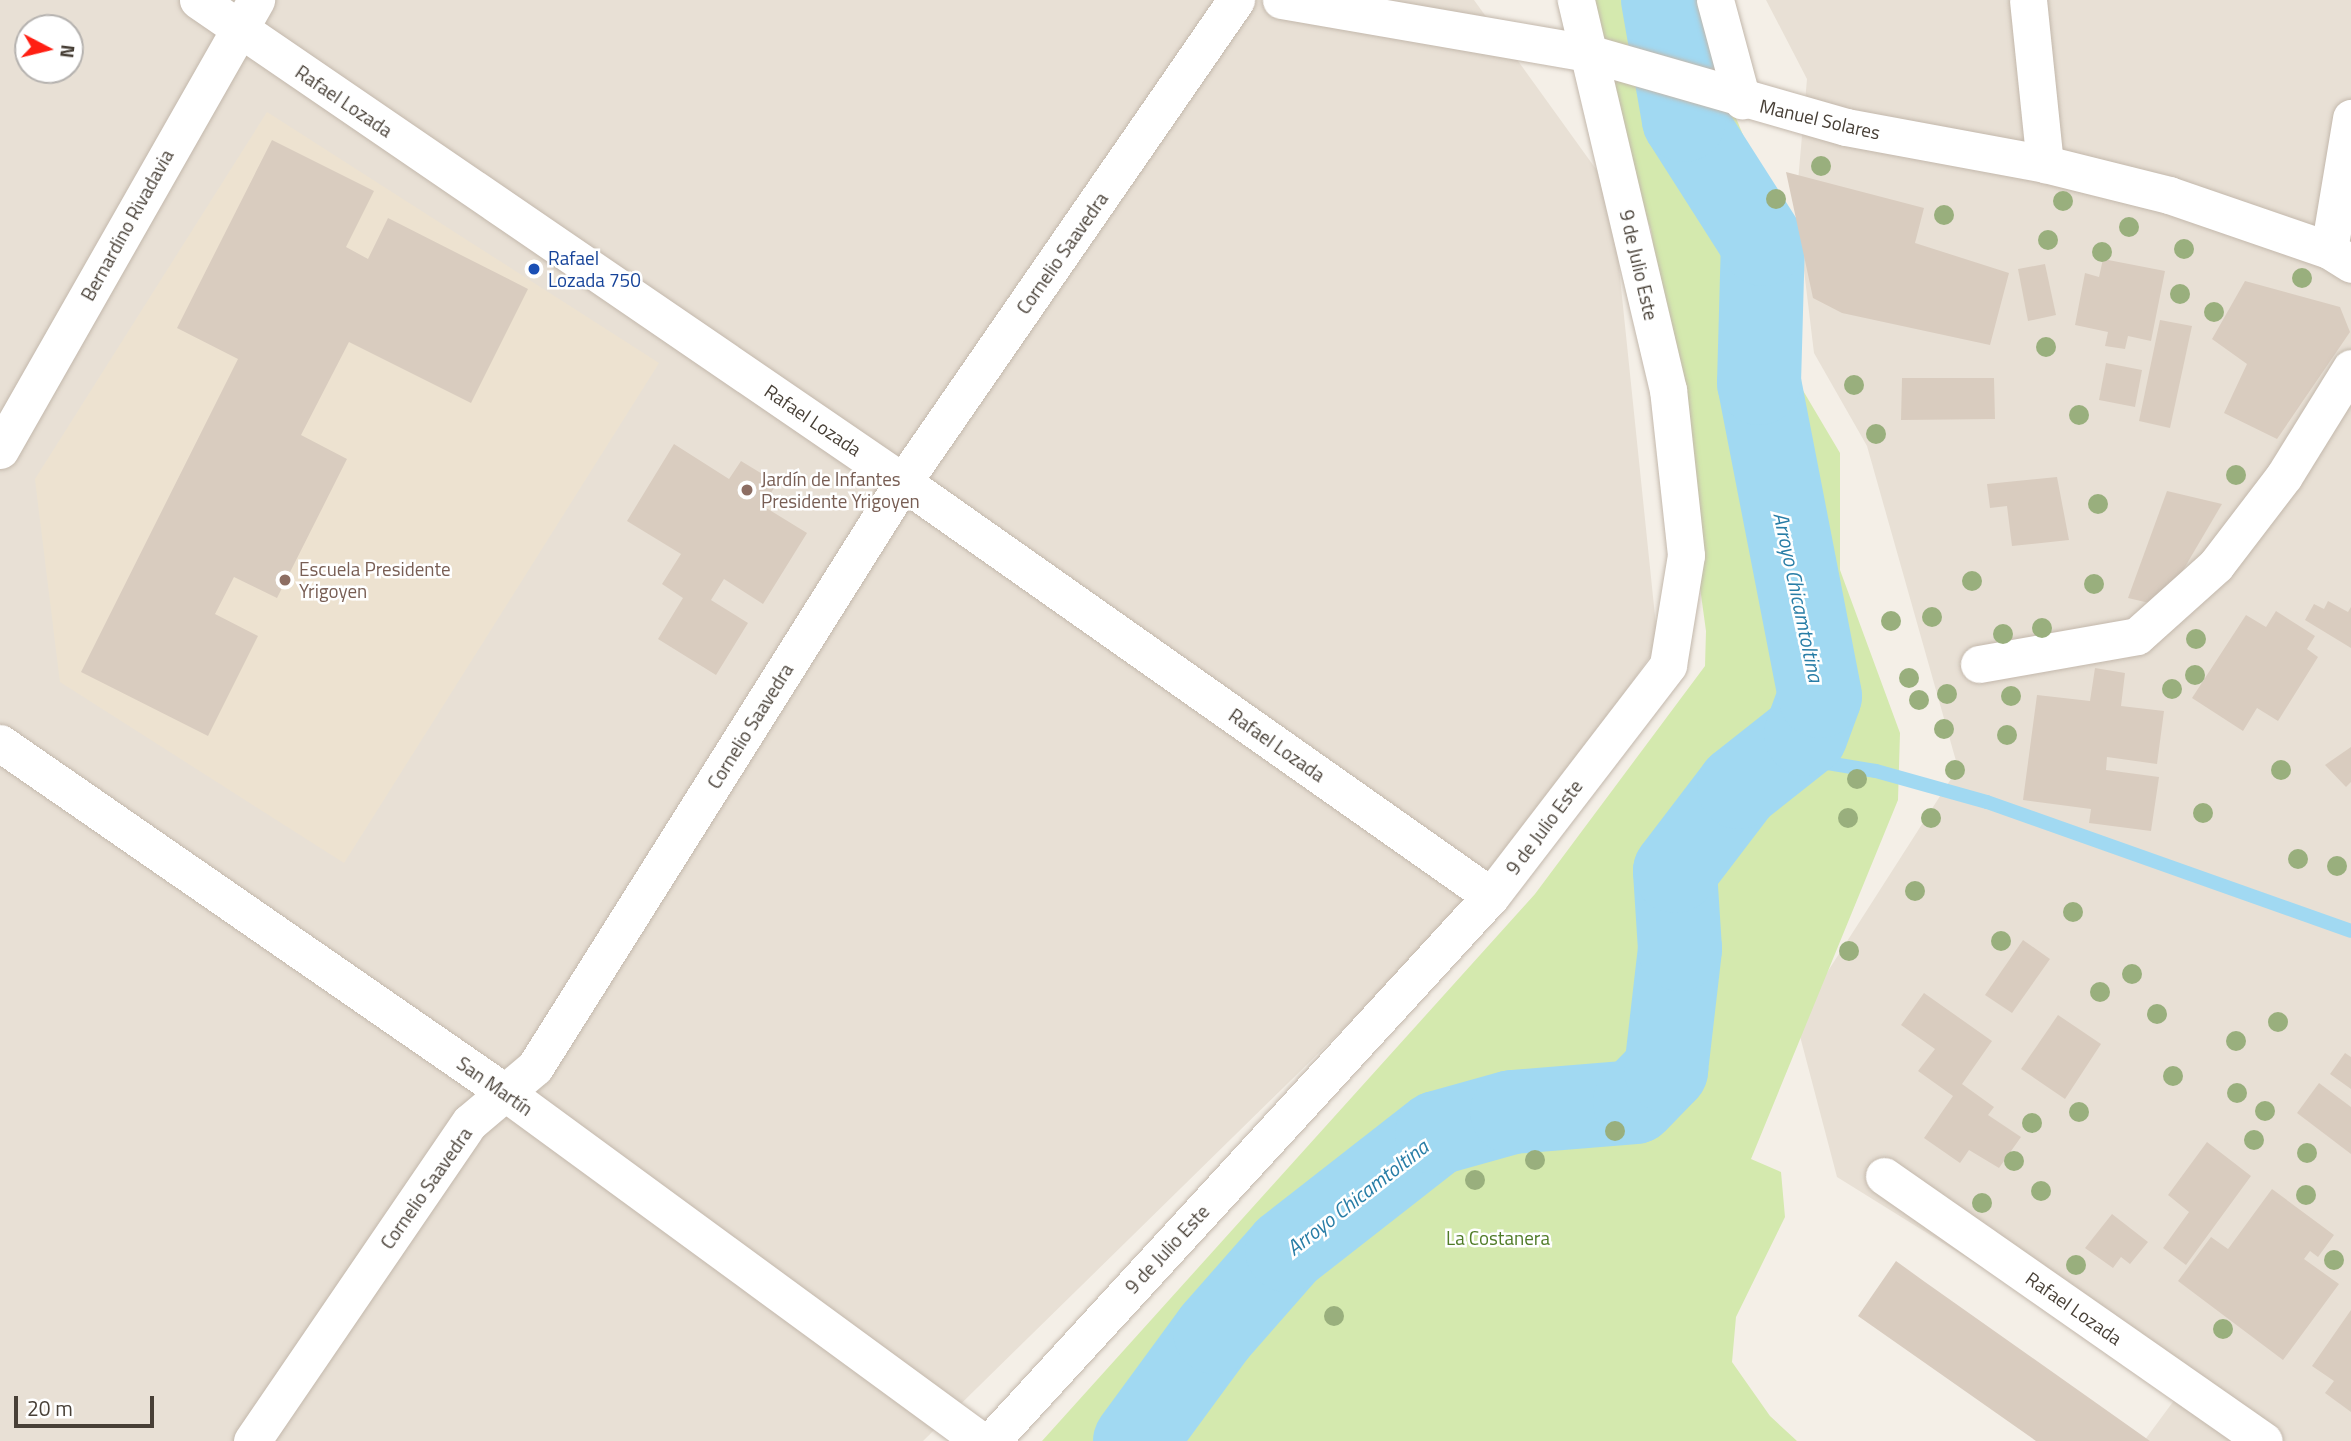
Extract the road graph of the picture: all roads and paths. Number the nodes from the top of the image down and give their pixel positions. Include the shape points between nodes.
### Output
1 (198, 0) edge
2 (1236, 0) edge
3 (1281, 0) edge
4 (1576, 0) edge
5 (1715, 0) edge
6 (2028, 0) edge
7 (247, 14) edge
8 (1598, 56) junction
9 (1733, 98) junction
10 (2351, 118) edge
11 (2045, 164) junction
12 (2344, 257) edge
13 (2351, 369) edge
14 (0, 450) edge
15 (903, 482) junction
16 (1979, 664) dead end
17 (0, 743) edge
18 (1491, 896) junction
19 (506, 1094) junction
20 (1884, 1176) dead end
21 (252, 1441) edge
22 (981, 1441) edge
23 (991, 1441) edge
24 (2264, 1441) edge

1 - 7 street, Rafael Lozada
2 - 15 street, Cornelio Saavedra
3 - 8 street, Manuel Solares
4 - 8 street, 9 de Julio Este
5 - 9 street
6 - 11 street
7 - 14 street, Bernardino Rivadavia
7 - 15 street, Rafael Lozada
8 - 9 street, Manuel Solares
8 - 18 street, 9 de Julio Este via 1668,390 1686,555 1668,665
9 - 11 street, Manuel Solares
10 - 12 street
11 - 12 street, Manuel Solares via 2169,195
13 - 16 street via 2284,476 2216,565 2137,636
15 - 18 street, Rafael Lozada
15 - 19 street, Cornelio Saavedra via 536,1067
17 - 19 street, San Martín
18 - 23 street, 9 de Julio Este
19 - 21 street, Cornelio Saavedra via 470,1122
19 - 22 street, San Martín
20 - 24 street, Rafael Lozada

